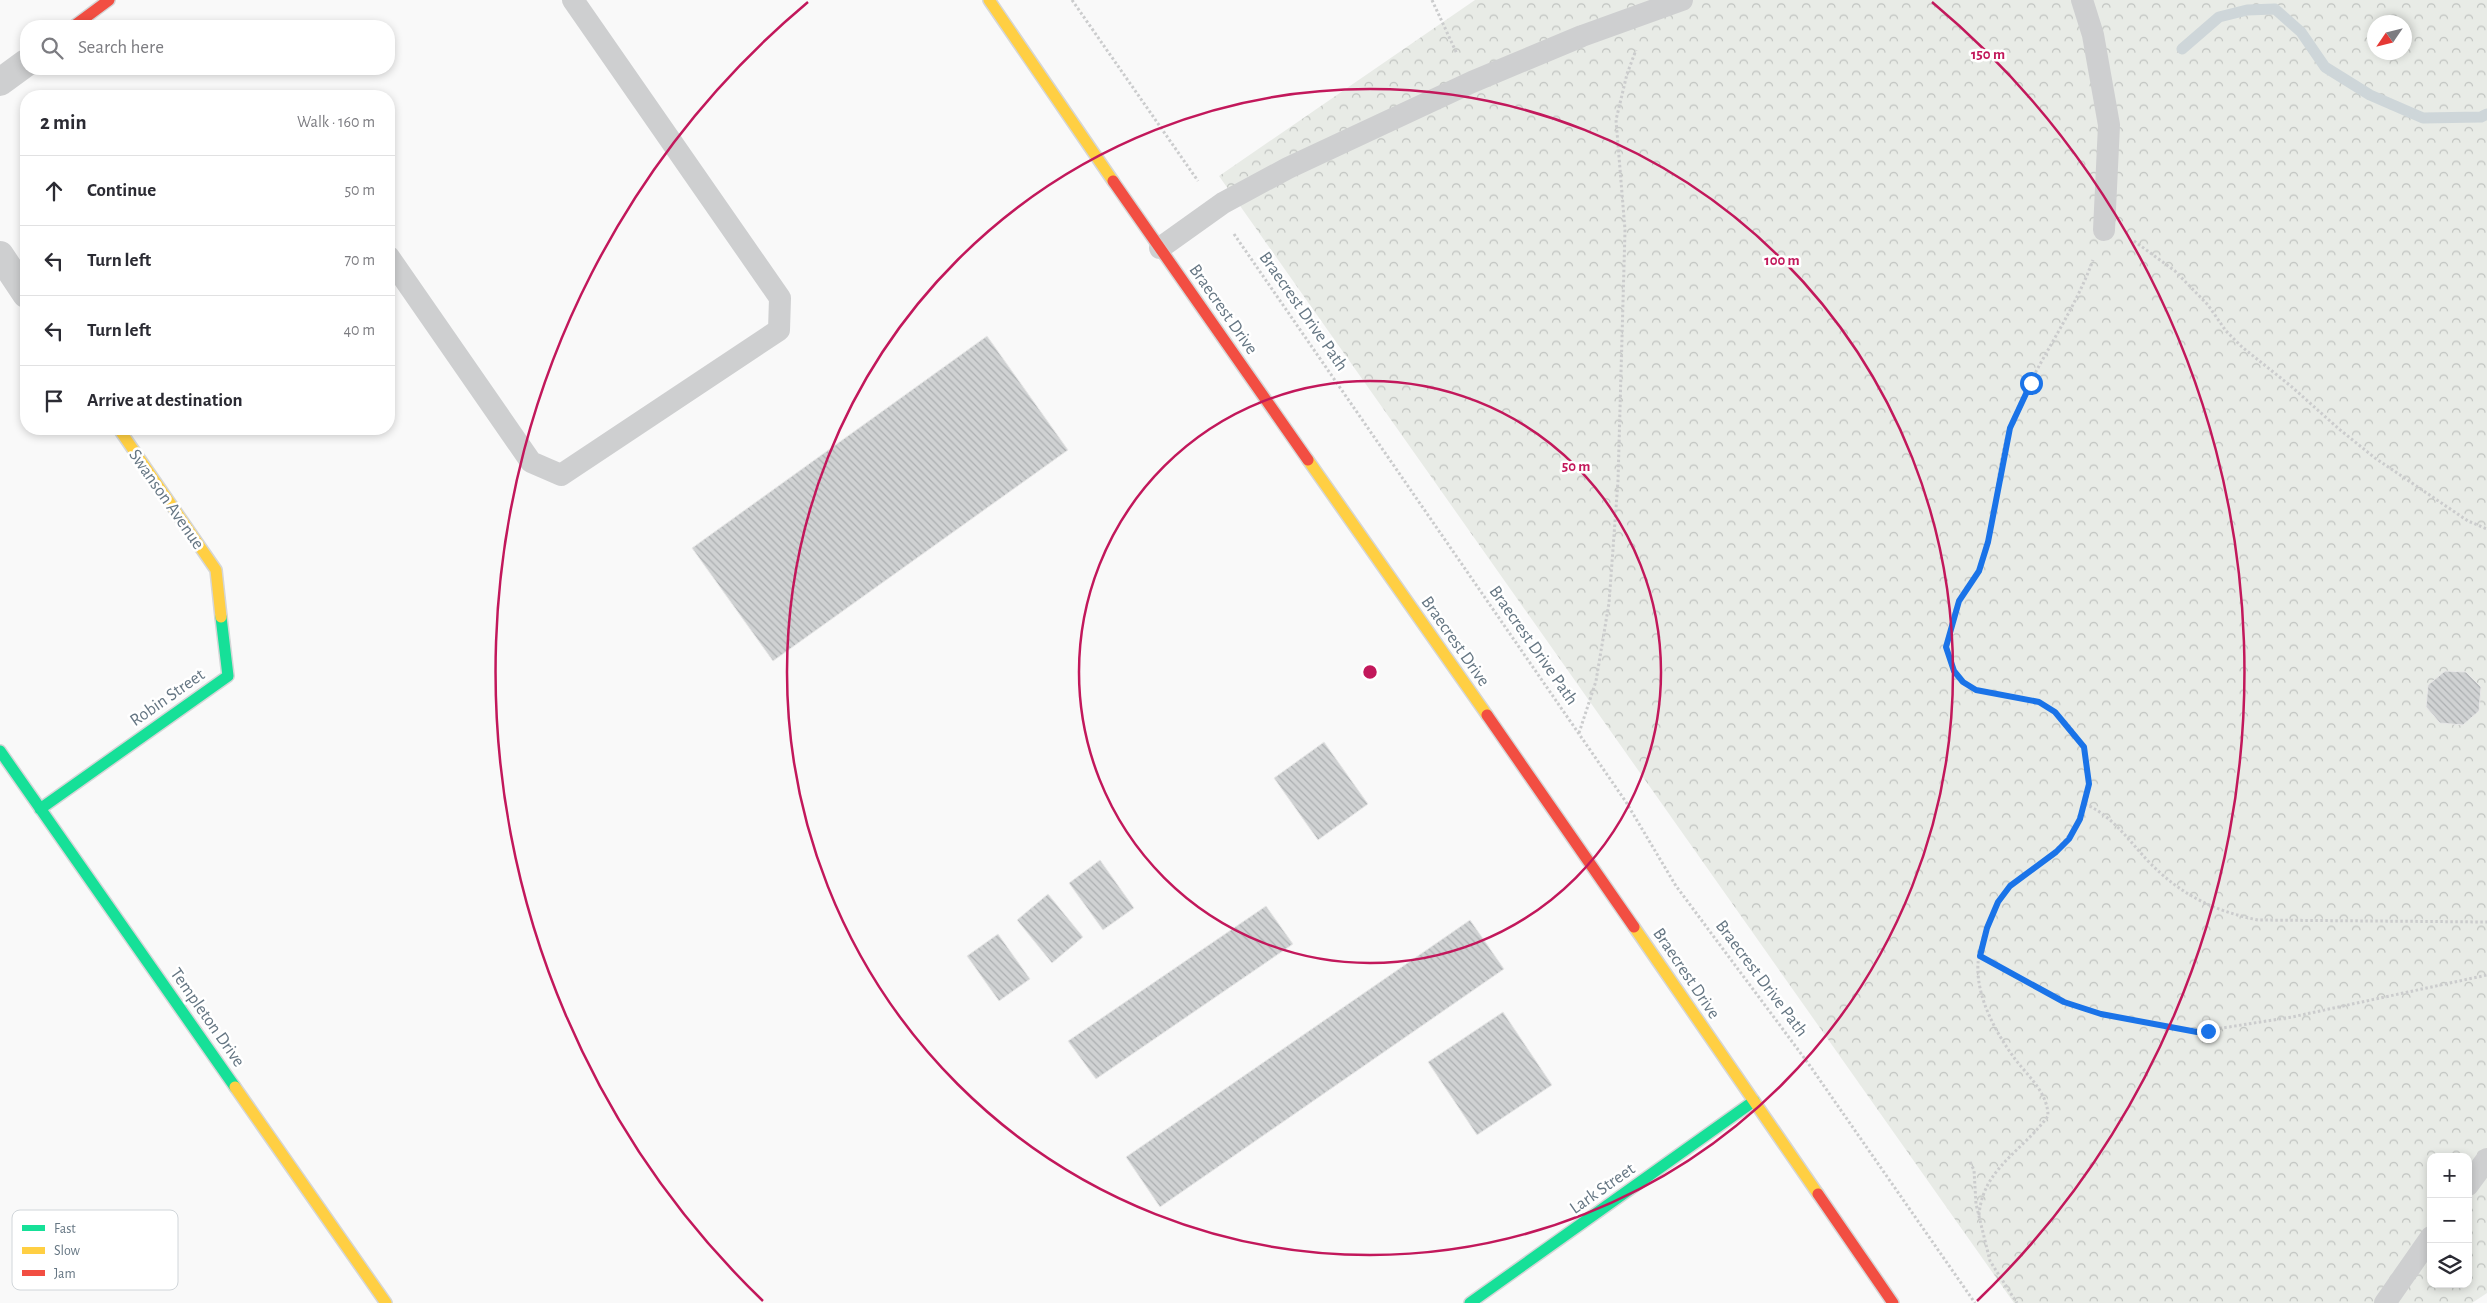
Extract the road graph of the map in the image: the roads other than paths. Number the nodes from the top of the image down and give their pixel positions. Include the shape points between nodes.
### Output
1 (109, 0) edge
2 (573, 0) edge
3 (989, 0) edge
4 (1682, 0) edge
5 (2082, 0) edge
6 (82, 20) edge
7 (20, 67) edge
8 (0, 82) edge
9 (2104, 230) road end
10 (1160, 248) junction
11 (0, 255) edge
12 (395, 265) edge
13 (20, 285) edge
14 (123, 435) edge
15 (216, 570) joint
16 (0, 751) edge
17 (40, 809) junction
18 (1754, 1101) junction
19 (2487, 1159) edge
20 (2472, 1180) edge
21 (2427, 1243) edge
22 (386, 1303) edge
23 (1470, 1303) edge
24 (1892, 1303) edge
25 (2385, 1303) edge

1 - 6 street
2 - 12 lane via 780,298 779,330 561,475 531,462
3 - 10 street, Braecrest Drive
4 - 10 lane via 1582,36 1472,82 1257,184 1216,208
5 - 9 lane via 2093,35 2109,125
7 - 8 street
10 - 18 street, Braecrest Drive
11 - 13 street
14 - 15 street, Swanson Avenue
15 - 17 street, Robin Street via 228,676
16 - 17 street, Templeton Drive
17 - 22 street, Templeton Drive
18 - 23 street, Lark Street
18 - 24 street, Braecrest Drive
19 - 20 lane
21 - 25 lane

